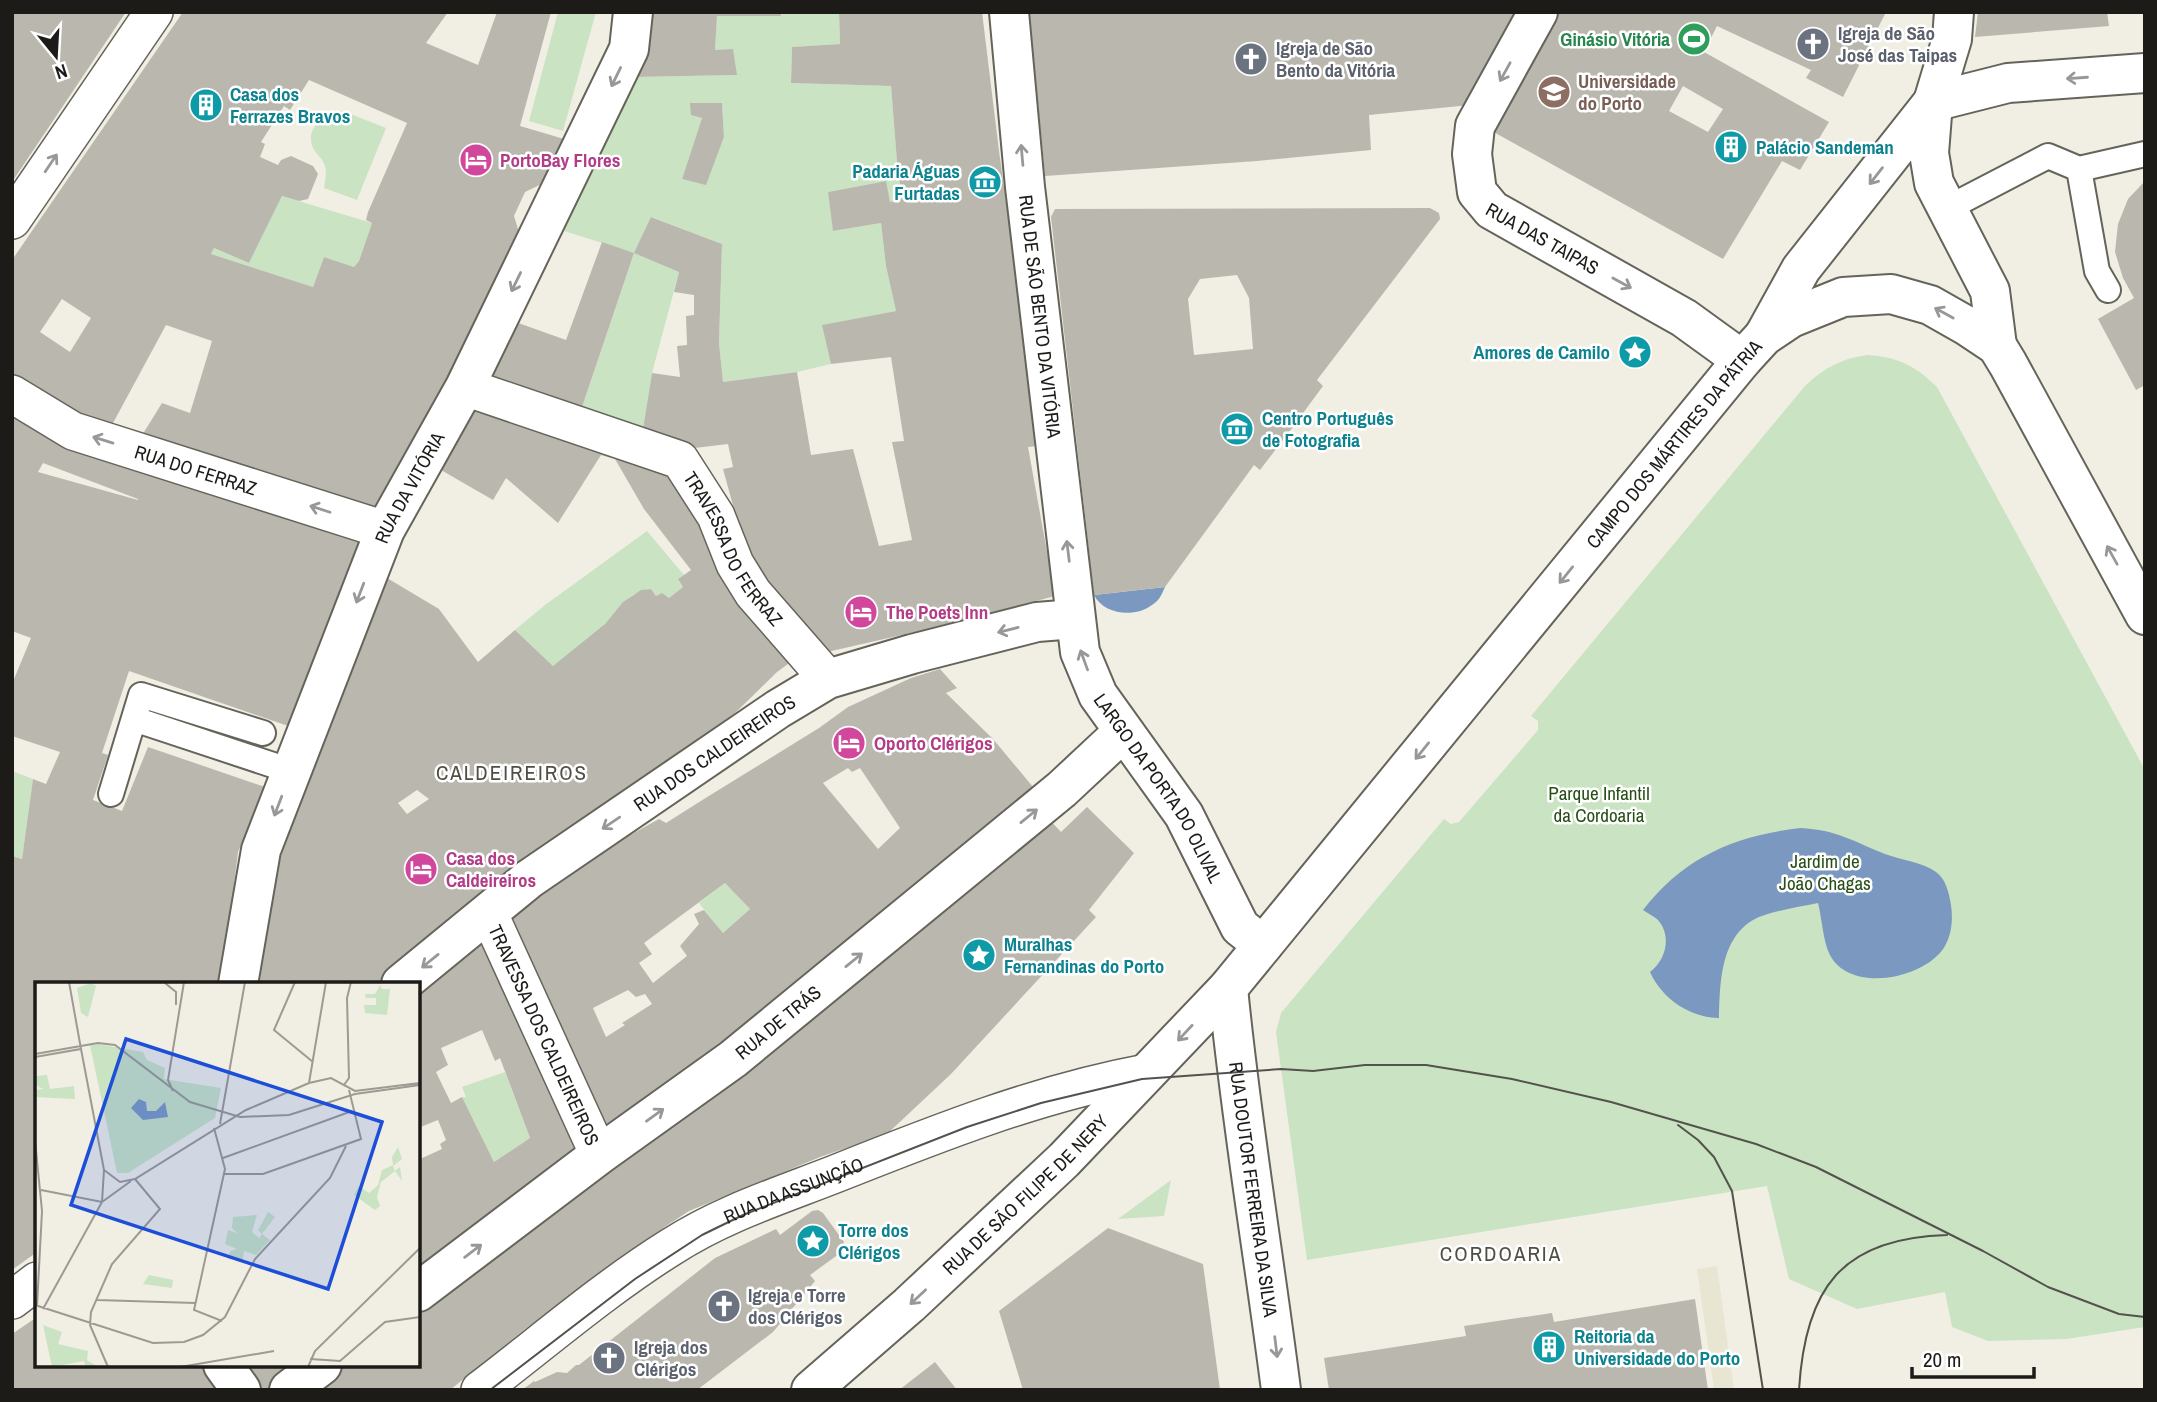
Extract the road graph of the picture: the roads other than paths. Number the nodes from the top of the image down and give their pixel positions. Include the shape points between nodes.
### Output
1 (154, 12) edge
2 (633, 12) edge
3 (1009, 12) edge
4 (1538, 12) edge
5 (1954, 12) edge
6 (2145, 73) edge
7 (1933, 102) junction
8 (2145, 154) edge
9 (2079, 169) junction
10 (1948, 208) junction
11 (12, 220) edge
12 (2108, 290) dead end
13 (1997, 346) junction
14 (1753, 348) junction
15 (465, 387) junction
16 (12, 394) edge
17 (385, 530) junction
18 (2145, 615) edge
19 (1075, 619) junction
20 (828, 679) junction
21 (134, 719) junction
22 (1123, 732) junction
23 (263, 733) dead end
24 (291, 771) junction
25 (111, 794) dead end
26 (489, 914) junction
27 (1262, 945) junction
28 (238, 982) edge
29 (404, 982) edge
30 (1228, 988) junction
31 (1147, 1073) junction
32 (599, 1155) junction
33 (35, 1283) edge
34 (420, 1290) edge
35 (12, 1300) edge
36 (224, 1367) edge
37 (318, 1367) edge
38 (241, 1390) edge
39 (289, 1390) edge
40 (480, 1390) edge
41 (811, 1390) edge
42 (1281, 1390) edge

11 -> 1 street
2 -> 15 street, RUA DA VITÓRIA via 629,49
19 -> 3 street, RUA DE SÃO BENTO DA VITÓRIA
4 -> 14 street, RUA DAS TAIPAS via 1475,126 1472,154 1477,192 1492,211 1684,318
5 - 7 street via 1952,39
6 -> 7 street via 2008,83
7 - 10 street via 1929,153 1934,183
7 -> 14 street via 1801,269
8 - 9 lane
9 - 10 lane via 2048,156
9 - 12 lane via 2097,271
10 - 13 street via 1990,291
13 -> 14 street, CAMPO DOS MÁRTIRES DA PÁTRIA via 1930,306 1891,294 1843,297 1791,318
18 -> 13 street
14 -> 27 street, CAMPO DOS MÁRTIRES DA PÁTRIA
15 - 17 street, RUA DA VITÓRIA
15 - 20 street, TRAVESSA DO FERRAZ via 680,460 716,516 752,593
17 -> 16 street, RUA DO FERRAZ via 73,431
17 -> 24 street, RUA DA VITÓRIA
19 -> 20 street, RUA DOS CALDEIREIROS via 1024,625
22 -> 19 street, LARGO DA PORTA DO OLIVAL via 1098,695 1080,652
20 -> 26 street, RUA DOS CALDEIREIROS via 529,879
21 - 23 lane via 141,695
21 - 24 lane
21 - 25 lane
22 - 27 street, LARGO DA PORTA DO OLIVAL via 1174,799 1240,927
32 -> 22 street, RUA DE TRÁS via 733,1059 1062,789
24 -> 28 street, RUA DA VITÓRIA via 261,850
26 -> 29 street, RUA DOS CALDEIREIROS
26 - 32 street, TRAVESSA DOS CALDEIREIROS
27 - 30 street, CAMPO DOS MÁRTIRES DA PÁTRIA
30 -> 31 street, RUA DE SÃO FILIPE DE NERY
30 -> 42 street, RUA DOUTOR FERREIRA DA SILVA
31 - 40 street, RUA DA ASSUNÇÃO via 995,1112 739,1211 649,1262
31 -> 41 street, RUA DE SÃO FILIPE DE NERY via 1016,1206
34 -> 32 street, RUA DE TRÁS
33 - 35 street
36 - 38 street
37 - 39 street

